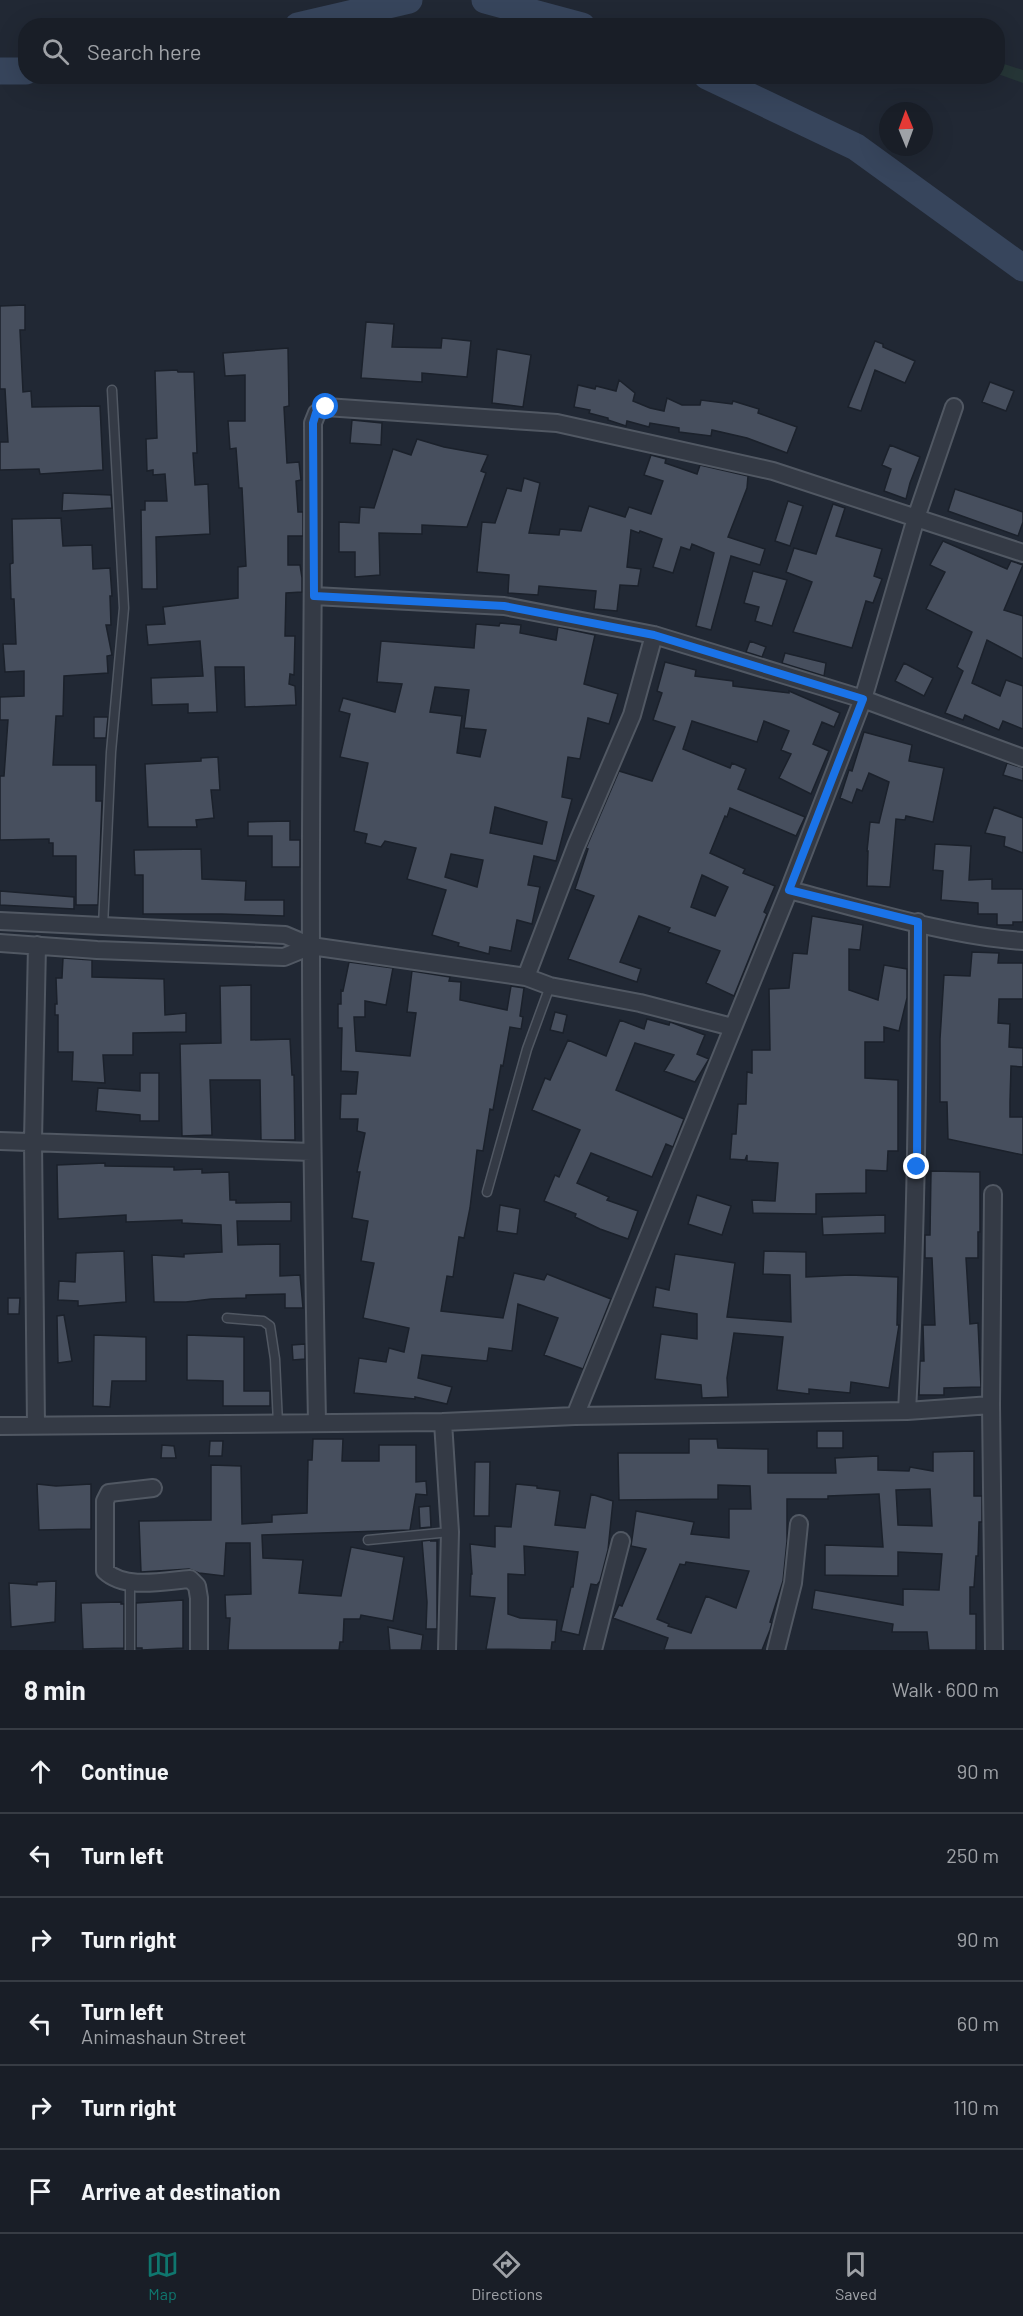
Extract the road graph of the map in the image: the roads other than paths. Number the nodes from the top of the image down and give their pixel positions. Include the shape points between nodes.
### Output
1 (112, 390) dead end
2 (954, 407) dead end
3 (916, 518) junction
4 (1023, 553) edge
5 (314, 596) junction
6 (654, 635) junction
7 (863, 699) junction
8 (1023, 758) edge
9 (789, 890) junction
10 (0, 921) edge
11 (918, 922) junction
12 (103, 927) junction
13 (1023, 941) edge
14 (0, 943) edge
15 (37, 945) junction
16 (311, 946) junction
17 (526, 977) junction
18 (550, 986) junction
19 (732, 1028) junction
20 (0, 1141) edge
21 (33, 1142) junction
22 (312, 1152) junction
23 (487, 1192) dead end
24 (993, 1194) dead end
25 (227, 1318) dead end
26 (991, 1405) junction
27 (908, 1411) junction
28 (575, 1416) junction
29 (317, 1422) junction
30 (443, 1422) junction
31 (278, 1424) junction
32 (36, 1425) junction
33 (0, 1426) edge
34 (153, 1488) dead end
35 (799, 1524) dead end
36 (450, 1532) junction
37 (368, 1540) dead end
38 (621, 1541) dead end
39 (130, 1582) junction
40 (130, 1650) edge
41 (199, 1650) edge
42 (447, 1650) edge
43 (593, 1650) edge
44 (776, 1650) edge
45 (994, 1650) edge

1 - 12 lane via 124,608 111,752
2 - 3 street
3 - 4 street
3 - 5 street via 774,471 557,423 326,407 316,413 313,423
3 - 7 street
5 - 6 street via 504,606
5 - 16 street
6 - 7 street
6 - 17 street via 632,715
7 - 8 street
7 - 9 street
9 - 11 street
9 - 19 street
10 - 12 street
11 - 13 street via 1000,940
11 - 27 street via 915,1281
12 - 16 street via 285,935
14 - 15 street
15 - 16 street via 284,957
15 - 21 street
16 - 17 street
16 - 22 street
17 - 18 street
18 - 19 street via 640,1003
18 - 23 lane
19 - 28 street
20 - 21 street
21 - 22 street
21 - 32 street
22 - 29 street
24 - 26 street
25 - 31 lane via 263,1321 270,1326
26 - 27 street
26 - 45 street
27 - 28 street
28 - 30 street
29 - 30 street
29 - 31 street
30 - 36 street
31 - 32 street
32 - 33 street
34 - 39 street via 110,1493 105,1502 105,1571
35 - 44 street via 793,1583
36 - 37 lane
36 - 42 street
38 - 43 street
39 - 40 lane
39 - 41 street via 190,1579 197,1586 199,1598

